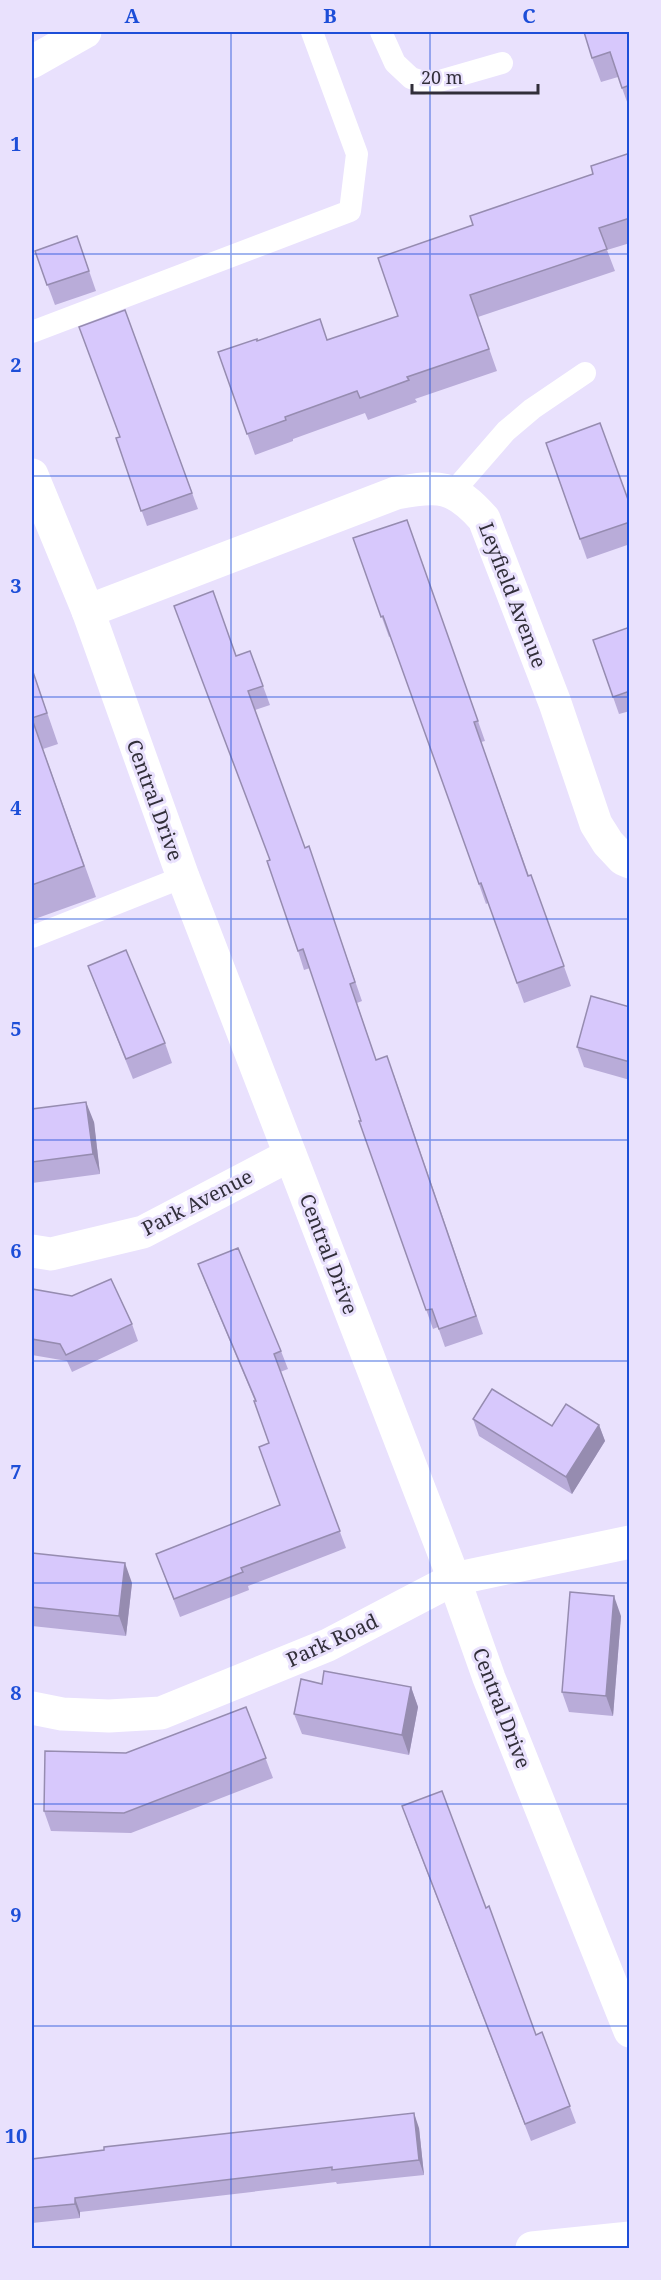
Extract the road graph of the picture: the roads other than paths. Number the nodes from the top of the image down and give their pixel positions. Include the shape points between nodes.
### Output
1 (85, 32) edge
2 (312, 32) edge
3 (381, 32) edge
4 (32, 62) edge
5 (502, 63) dead end
6 (32, 332) edge
7 (585, 373) dead end
8 (32, 476) edge
9 (453, 492) junction
10 (88, 611) junction
11 (630, 862) edge
12 (183, 877) junction
13 (32, 937) edge
14 (290, 1155) junction
15 (32, 1251) edge
16 (630, 1542) edge
17 (454, 1580) junction
18 (32, 1708) edge
19 (630, 2031) edge
20 (630, 2238) edge
21 (532, 2248) edge

1 - 4 street
2 - 6 lane via 357,154 350,211
3 - 5 lane via 395,63 411,78 429,84
7 - 9 lane via 506,431
8 - 10 street, Central Drive
9 - 10 street via 425,488 396,493
9 - 11 street, Leyfield Avenue via 468,501 484,519 555,703 596,824 608,843
10 - 12 street, Central Drive
12 - 13 lane
12 - 14 street, Central Drive
14 - 15 street, Park Avenue via 143,1232 51,1254
14 - 17 street, Central Drive
16 - 17 street, Park Road
17 - 18 street, Park Road via 328,1646 161,1713 109,1716
17 - 19 street, Central Drive via 489,1678
20 - 21 street

